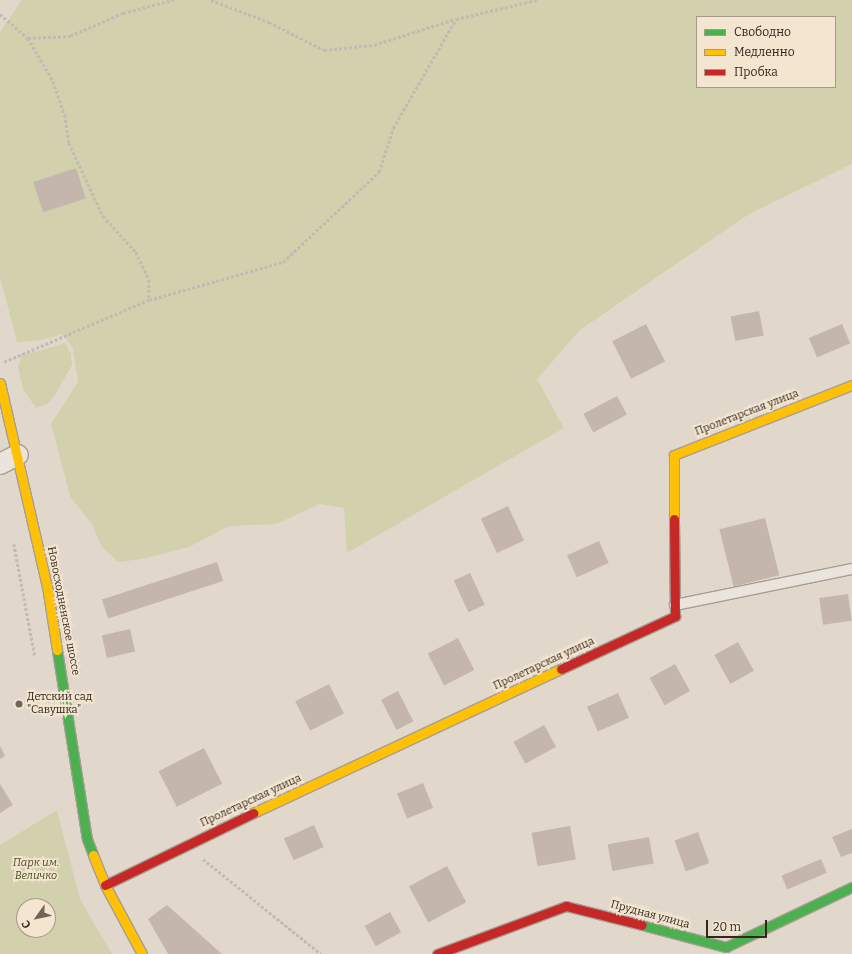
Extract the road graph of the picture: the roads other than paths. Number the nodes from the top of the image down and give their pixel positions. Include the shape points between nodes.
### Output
1 (0, 383) edge
2 (852, 385) edge
3 (18, 455) junction
4 (0, 464) edge
5 (852, 569) edge
6 (675, 605) junction
7 (105, 886) junction
8 (852, 887) edge
9 (142, 954) edge
10 (437, 954) edge

1 - 3 street, Новосходненское шоссе
2 - 6 street, Пролетарская улица via 674,455
3 - 4 street
3 - 7 street, Новосходненское шоссе via 47,586 88,839
5 - 6 lane
6 - 7 street, Пролетарская улица via 675,616 185,845
7 - 9 street, Новосходненское шоссе
8 - 10 street, Прудная улица via 726,947 566,906

